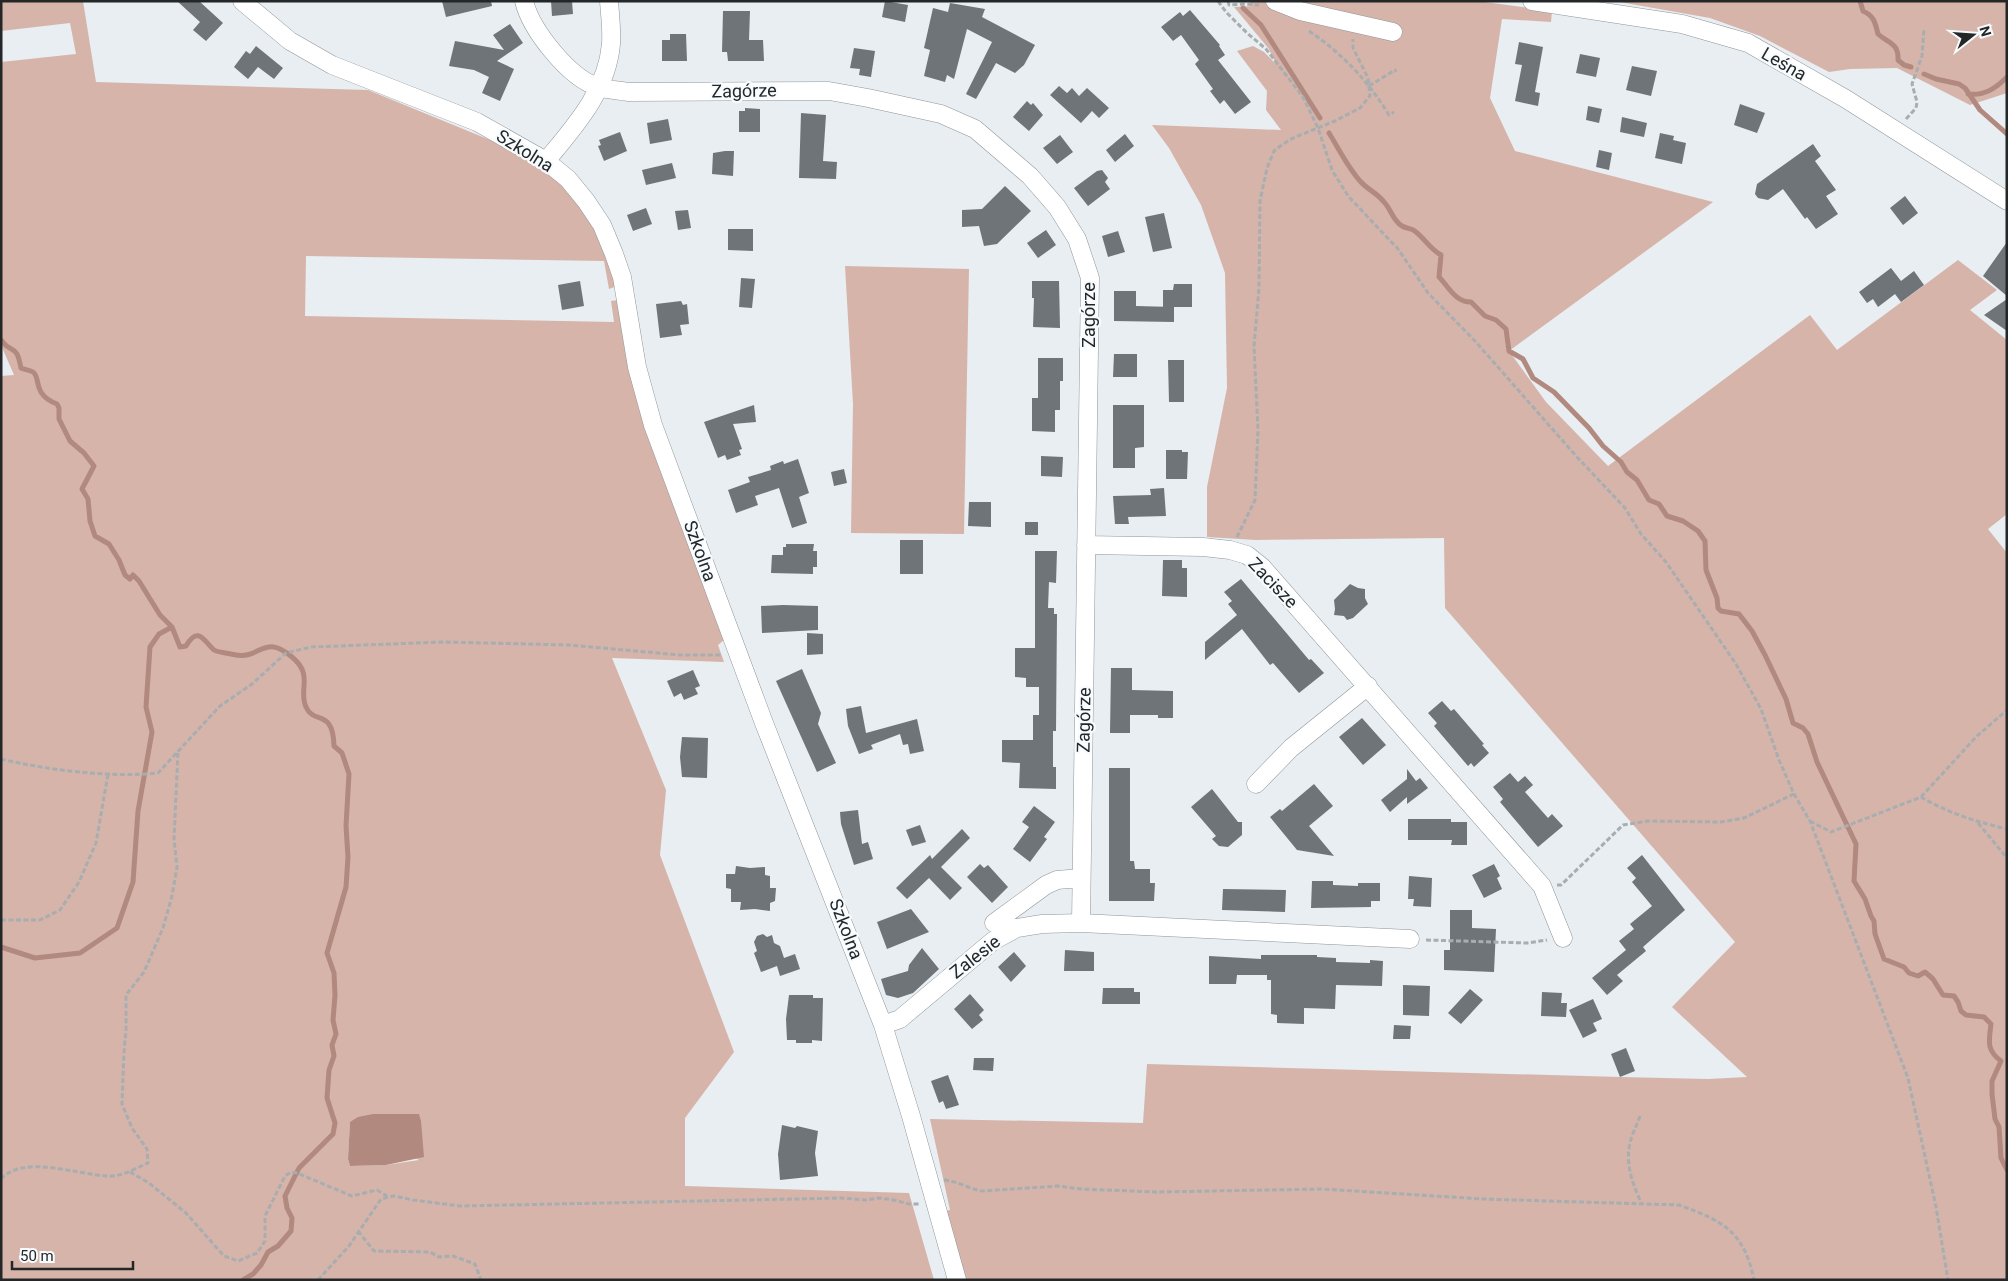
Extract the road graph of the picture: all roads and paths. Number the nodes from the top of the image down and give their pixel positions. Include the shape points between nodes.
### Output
1 (242, 1) edge
2 (524, 1) edge
3 (610, 1) edge
4 (1218, 1) edge
5 (1228, 1) edge
6 (1532, 1) edge
7 (1269, 4) edge
8 (1356, 24) junction
9 (1307, 29) dead end
10 (1924, 29) dead end
11 (1392, 32) dead end
12 (1396, 72) dead end
13 (1369, 86) junction
14 (598, 87) junction
15 (1394, 112) dead end
16 (1318, 128) junction
17 (1898, 132) junction
18 (546, 161) junction
19 (2007, 202) edge
20 (1086, 545) junction
21 (1230, 550) junction
22 (736, 649) junction
23 (1368, 686) junction
24 (2007, 710) edge
25 (178, 751) junction
26 (1, 758) edge
27 (108, 774) junction
28 (1256, 784) dead end
29 (1794, 794) junction
30 (1921, 798) junction
31 (1810, 820) junction
32 (1978, 822) junction
33 (2007, 829) edge
34 (2007, 858) edge
35 (1081, 878) junction
36 (1542, 886) junction
37 (1, 920) edge
38 (994, 923) dead end
39 (1081, 923) junction
40 (1563, 938) joint
41 (1410, 939) joint
42 (884, 1025) junction
43 (1640, 1116) dead end
44 (130, 1172) junction
45 (1, 1179) edge
46 (931, 1186) junction
47 (387, 1196) junction
48 (920, 1204) dead end
49 (1642, 1204) junction
50 (358, 1231) junction
51 (318, 1280) edge
52 (481, 1280) edge
53 (957, 1280) edge
54 (1754, 1280) edge
55 (1948, 1280) edge

1 - 18 street, Szkolna via 290,41 332,65 477,122
2 - 14 street, Zagórze via 529,18 564,64 577,76
3 - 14 street via 610,52
4 - 16 path via 1278,63 1303,98
5 - 7 path via 1229,5
6 - 17 street, Leśna via 1682,24 1748,43
7 - 8 street
8 - 11 street
8 - 13 path via 1352,44
9 - 13 path via 1343,56
10 - 17 path via 1922,56 1912,84 1916,108
12 - 13 path
13 - 15 path via 1389,116
13 - 16 path via 1370,96 1360,108
14 - 18 street via 581,118
14 - 20 street, Zagórze via 628,92 829,91 868,98 941,114 975,129 1030,176 1057,207 1077,239 1090,278
16 - 21 path via 1293,138 1274,151 1267,168 1260,202 1259,288 1254,346 1258,430 1255,500
16 - 29 path via 1332,170 1348,196 1392,241 1428,293 1626,508 1641,534 1666,562 1736,664 1761,708
17 - 19 street, Leśna
18 - 22 street, Szkolna via 568,179 586,201 614,254 622,277 644,396
20 - 21 street, Zacisze
20 - 35 street, Zagórze
21 - 23 street, Zacisze via 1247,555 1262,567
22 - 25 path via 722,655 680,655 569,645 444,642 311,647 286,653 252,684 220,706
22 - 42 street, Szkolna
23 - 28 street via 1291,748
23 - 36 street, Zacisze
24 - 30 path via 1977,736
25 - 27 path via 158,773
25 - 44 path via 174,839 177,867 172,896 163,928 144,972 126,995 122,1104 132,1128 147,1149 148,1163
26 - 27 path via 22,764
27 - 37 path via 96,843 79,882 60,910 40,920
29 - 31 path
29 - 36 path via 1744,818 1722,822 1648,821 1623,825 1560,885
30 - 31 path via 1831,832
30 - 32 path
31 - 55 path via 1908,1078
32 - 33 path
32 - 34 path
35 - 38 street via 1057,880 1046,885
35 - 39 street, Zagórze
36 - 40 street, Zacisze
39 - 41 street
39 - 42 street, Zalesie via 1017,928 993,941 900,1020
40 - 41 path via 1527,942
42 - 46 street, Szkolna
43 - 49 path via 1630,1143 1628,1167
44 - 45 path via 110,1177 58,1169 20,1168 8,1172
44 - 47 path via 144,1179 186,1214 224,1256 238,1261 257,1253 265,1241 265,1216 284,1176 291,1172 352,1196 377,1190
46 - 49 path via 944,1180 982,1191 1058,1186 1157,1192 1322,1190
46 - 53 street, Szkolna
47 - 48 path via 460,1206 832,1198 879,1198
47 - 50 path via 381,1199
49 - 54 path via 1679,1205 1708,1216 1734,1232 1750,1260
50 - 51 path
50 - 52 path via 374,1251 430,1252 439,1257 453,1256 475,1264

